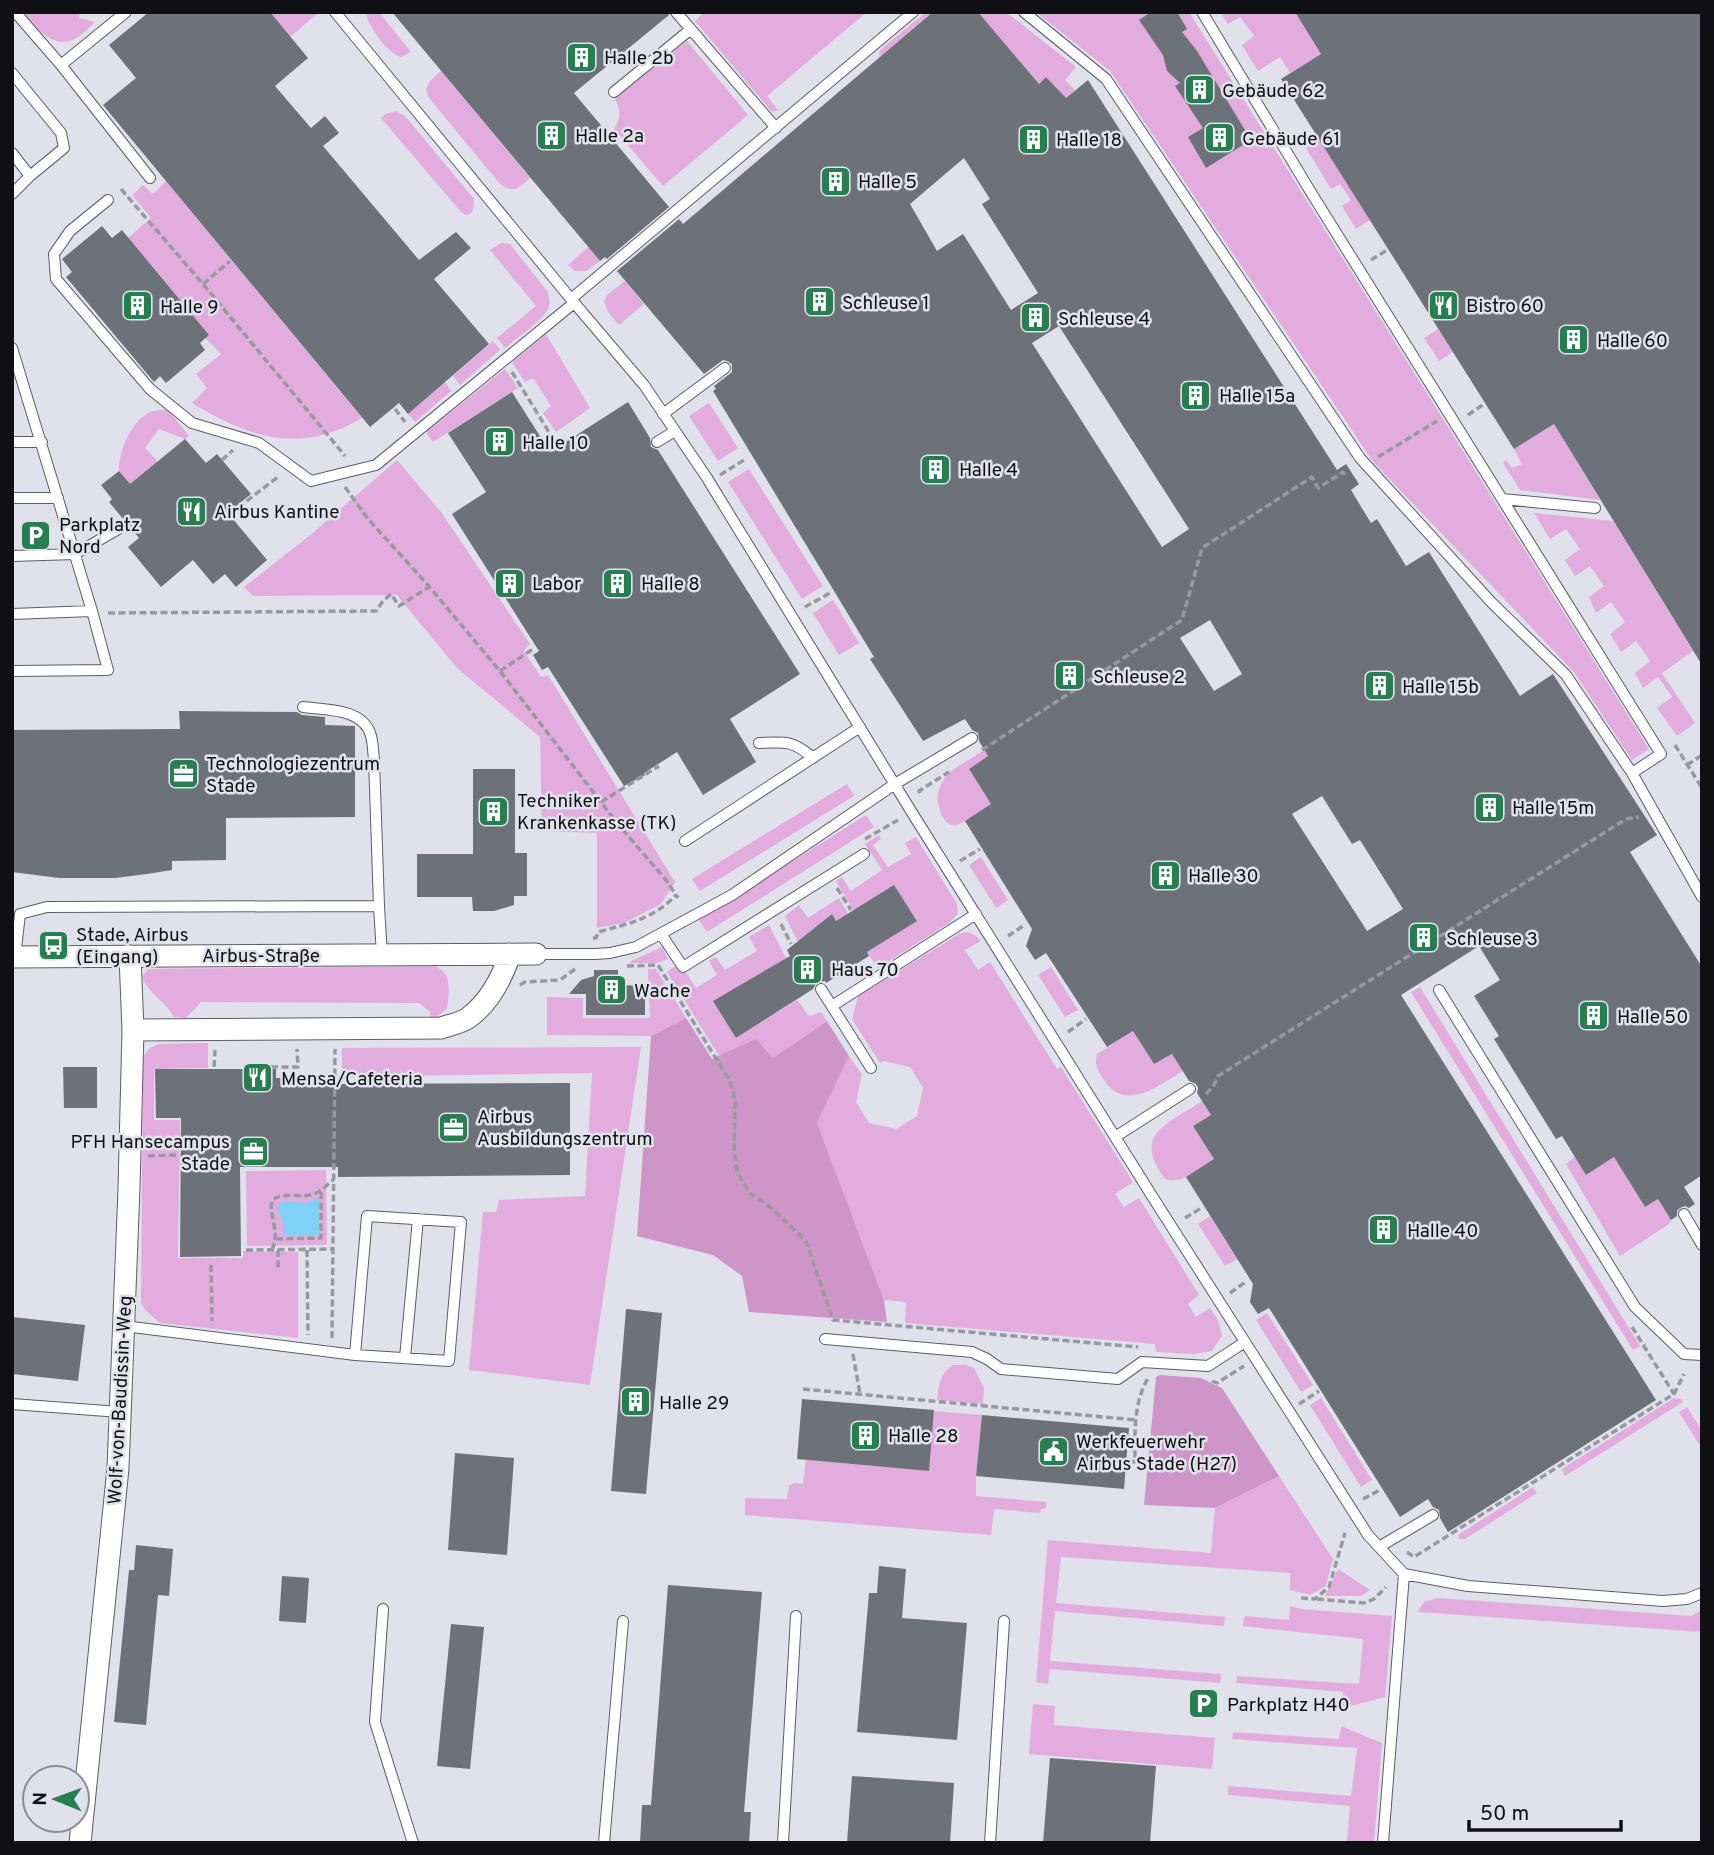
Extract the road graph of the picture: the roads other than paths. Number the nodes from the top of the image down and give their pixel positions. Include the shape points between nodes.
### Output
1 (15, 12) edge
2 (126, 12) edge
3 (676, 12) edge
4 (913, 12) edge
5 (1024, 12) edge
6 (1202, 12) edge
7 (338, 13) edge
8 (691, 30) junction
9 (61, 65) junction
10 (12, 73) edge
11 (614, 92) dead end
12 (776, 128) junction
13 (12, 153) edge
14 (30, 176) junction
15 (150, 178) dead end
16 (12, 194) edge
17 (107, 200) dead end
18 (573, 301) junction
19 (12, 348) edge
20 (725, 368) dead end
21 (12, 387) edge
22 (25, 387) junction
23 (663, 414) junction
24 (675, 430) junction
25 (657, 442) dead end
26 (12, 443) edge
27 (42, 443) junction
28 (12, 498) edge
29 (58, 498) junction
30 (1502, 499) junction
31 (1595, 508) dead end
32 (120, 528) dead end
33 (75, 554) junction
34 (12, 556) edge
35 (92, 611) junction
36 (12, 614) edge
37 (12, 671) edge
38 (303, 707) dead end
39 (860, 727) junction
40 (972, 738) dead end
41 (760, 743) dead end
42 (813, 758) junction
43 (1632, 773) junction
44 (895, 784) junction
45 (685, 841) dead end
46 (864, 854) dead end
47 (1702, 897) edge
48 (379, 906) junction
49 (976, 914) junction
50 (661, 934) junction
51 (510, 954) junction
52 (536, 954) joint
53 (382, 955) junction
54 (130, 956) junction
55 (13, 957) edge
56 (821, 989) dead end
57 (1439, 990) dead end
58 (832, 1006) junction
59 (133, 1030) junction
60 (871, 1068) dead end
61 (1190, 1089) dead end
62 (1115, 1137) junction
63 (1684, 1214) dead end
64 (418, 1219) junction
65 (1702, 1245) edge
66 (124, 1326) junction
67 (825, 1339) dead end
68 (1245, 1342) junction
69 (355, 1355) junction
70 (1702, 1355) edge
71 (405, 1358) junction
72 (12, 1404) edge
73 (120, 1412) junction
74 (1433, 1515) dead end
75 (1380, 1547) junction
76 (1404, 1574) junction
77 (1702, 1593) edge
78 (383, 1609) dead end
79 (796, 1616) dead end
80 (623, 1621) dead end
81 (1004, 1621) dead end
82 (80, 1843) edge
83 (413, 1843) edge
84 (604, 1843) edge
85 (783, 1843) edge
86 (990, 1843) edge
87 (1383, 1843) edge

1 - 9 lane
2 - 9 lane
3 - 8 lane
4 - 12 lane
5 - 43 lane via 1106,79 1360,458 1492,603 1566,676
6 - 30 lane
7 - 18 lane
8 - 11 lane
8 - 12 lane
9 - 15 lane
10 - 14 lane via 61,133 64,148
12 - 18 lane
13 - 14 lane
14 - 16 lane
17 - 18 lane via 70,231 54,254 56,279 150,388 192,423 259,443 311,481 376,465
18 - 23 lane
19 - 22 lane
20 - 23 lane
21 - 22 lane
22 - 27 lane
23 - 24 lane
24 - 25 lane
24 - 39 lane
26 - 27 lane
27 - 29 lane
28 - 29 lane
29 - 33 lane
30 - 31 lane
30 - 43 lane via 1661,754
32 - 33 lane
33 - 34 lane
33 - 35 lane
35 - 36 lane
35 - 37 lane via 108,670
38 - 48 lane via 348,713 368,728 374,759
39 - 42 lane
39 - 44 lane
40 - 44 lane
41 - 42 lane via 801,747
42 - 45 lane
43 - 47 lane via 1642,800
44 - 49 lane
44 - 50 lane via 732,895
46 - 50 lane via 683,968
48 - 53 lane
48 - 55 lane via 47,907 20,914
49 - 58 lane
49 - 62 lane
50 - 52 lane via 610,953
51 - 52 street, Airbus-Straße
51 - 53 street, Airbus-Straße
51 - 59 street via 504,974 486,1000 467,1019 441,1028
53 - 54 street, Airbus-Straße
54 - 55 street, Airbus-Straße
54 - 59 street, Wolf-von-Baudissin-Weg
56 - 58 lane
57 - 70 lane via 1635,1307 1684,1354
58 - 60 lane
59 - 66 street, Wolf-von-Baudissin-Weg
61 - 62 lane
62 - 68 lane
63 - 65 lane
64 - 69 lane via 367,1216
64 - 71 lane
64 - 71 lane via 461,1222 449,1361
66 - 69 lane
66 - 73 street, Wolf-von-Baudissin-Weg
67 - 68 lane via 972,1352 1001,1369 1118,1379 1142,1362 1208,1366
68 - 75 lane
69 - 71 lane
72 - 73 lane
73 - 82 street, Wolf-von-Baudissin-Weg
74 - 75 lane
75 - 76 lane
76 - 77 lane via 1468,1587 1649,1601 1687,1599
76 - 87 lane
78 - 83 lane via 375,1722
79 - 85 lane
80 - 84 lane
81 - 86 lane

